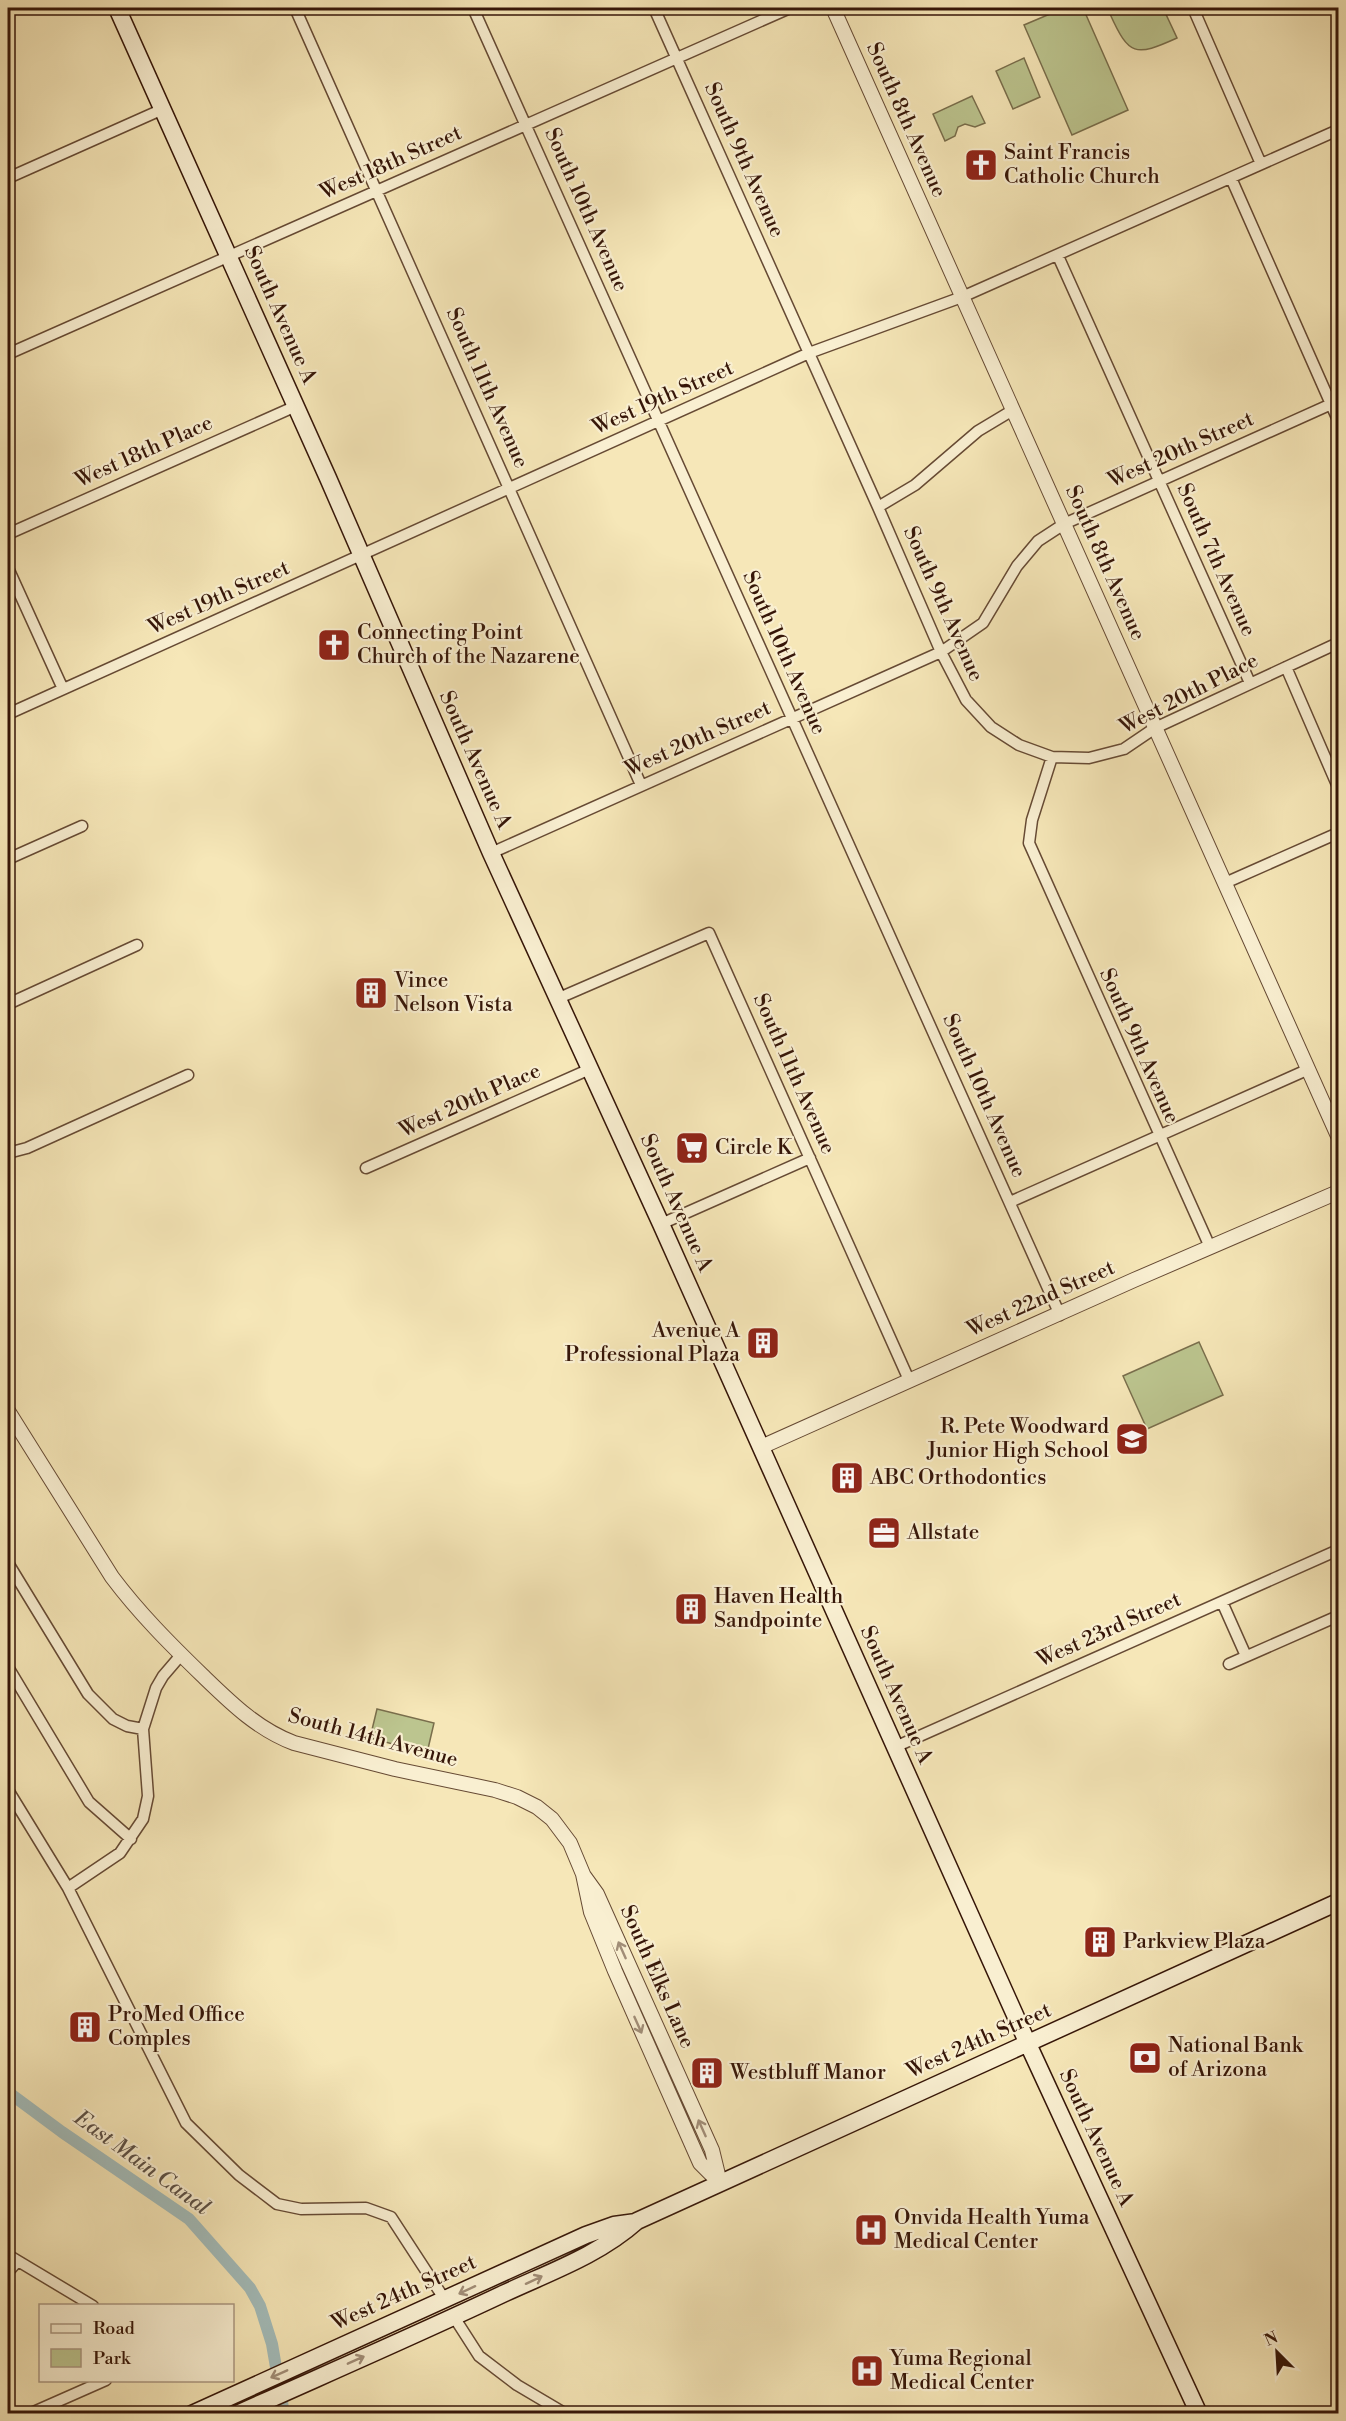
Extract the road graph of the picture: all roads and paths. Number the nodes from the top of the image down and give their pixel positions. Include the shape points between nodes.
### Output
1 (117, 8) edge
2 (295, 8) edge
3 (473, 8) edge
4 (654, 8) edge
5 (790, 8) edge
6 (833, 8) edge
7 (1192, 8) edge
8 (677, 58) junction
9 (163, 109) junction
10 (526, 126) junction
11 (1338, 130) edge
12 (1261, 164) junction
13 (8, 178) edge
14 (1231, 178) junction
15 (378, 191) junction
16 (228, 256) junction
17 (1058, 256) junction
18 (962, 297) junction
19 (809, 353) junction
20 (8, 354) edge
21 (1335, 403) edge
22 (296, 406) junction
23 (1013, 410) junction
24 (1338, 420) edge
25 (660, 421) junction
26 (1159, 482) junction
27 (510, 488) junction
28 (878, 507) junction
29 (1064, 524) junction
30 (8, 534) edge
31 (362, 555) junction
32 (8, 568) edge
33 (1338, 643) edge
34 (941, 652) junction
35 (1286, 667) junction
36 (1250, 682) junction
37 (63, 689) junction
38 (8, 714) edge
39 (792, 719) junction
40 (1155, 728) junction
41 (1052, 757) junction
42 (641, 785) junction
43 (1338, 787) edge
44 (82, 826) dead end
45 (1338, 833) edge
46 (491, 853) junction
47 (8, 859) edge
48 (1226, 883) junction
49 (137, 945) dead end
50 (559, 998) junction
51 (8, 1004) edge
52 (590, 1069) junction
53 (1309, 1069) junction
54 (188, 1075) dead end
55 (1158, 1135) junction
56 (1338, 1136) edge
57 (8, 1153) edge
58 (810, 1158) junction
59 (366, 1168) dead end
60 (1338, 1192) edge
61 (1010, 1202) junction
62 (661, 1224) junction
63 (1210, 1247) junction
64 (1060, 1315) junction
65 (909, 1380) junction
66 (8, 1411) edge
67 (761, 1447) junction
68 (1338, 1550) edge
69 (8, 1563) edge
70 (1222, 1602) junction
71 (1338, 1616) edge
72 (181, 1655) junction
73 (1246, 1656) junction
74 (1229, 1664) dead end
75 (8, 1667) edge
76 (142, 1729) junction
77 (895, 1747) junction
78 (8, 1790) edge
79 (552, 1819) joint
80 (131, 1839) junction
81 (68, 1888) junction
82 (1338, 1902) edge
83 (1028, 2044) junction
84 (720, 2183) junction
85 (637, 2222) junction
86 (8, 2255) edge
87 (17, 2262) junction
88 (8, 2272) edge
89 (445, 2300) junction
90 (90, 2304) edge
91 (454, 2317) junction
92 (101, 2382) edge
93 (204, 2410) edge
94 (29, 2414) edge
95 (192, 2414) edge
96 (237, 2414) edge
97 (566, 2414) edge
98 (1199, 2414) edge

1 - 9 main road, South Avenue A
2 - 15 street, South 11th Avenue
3 - 10 street, South 10th Avenue
4 - 8 street, South 9th Avenue
5 - 8 street, West 18th Street
6 - 18 street, South 8th Avenue
7 - 12 street
8 - 10 street, West 18th Street
8 - 19 street, South 9th Avenue
9 - 13 street
9 - 16 main road, South Avenue A
10 - 15 street, West 18th Street
10 - 25 street, South 10th Avenue
11 - 12 street, West 19th Street
12 - 14 street, West 19th Street
14 - 17 street, West 19th Street
14 - 21 street
15 - 16 street, West 18th Street
15 - 27 street, South 11th Avenue
16 - 20 street, West 18th Street
16 - 22 main road, South Avenue A
17 - 18 street, West 19th Street
17 - 26 street, South 7th Avenue
18 - 19 street, West 19th Street
18 - 23 street, South 8th Avenue
19 - 25 street, West 19th Street
19 - 28 street, South 9th Avenue
21 - 24 street
21 - 26 street, West 20th Street
22 - 30 street, West 18th Place
22 - 31 main road, South Avenue A
23 - 28 street via 978,430 915,485
23 - 29 street, South 8th Avenue
25 - 27 street, West 19th Street
25 - 39 street, South 10th Avenue
26 - 29 street, West 20th Street
26 - 36 street, South 7th Avenue
27 - 31 street, West 19th Street
27 - 42 street, South 11th Avenue
28 - 34 street, South 9th Avenue
29 - 34 street, West 20th Street via 1038,541 1017,566 983,623
29 - 40 street, South 8th Avenue
31 - 37 street, West 19th Street
31 - 46 main road, South Avenue A
32 - 37 street
33 - 35 street, West 20th Place
34 - 39 street, West 20th Street
34 - 41 street, South 9th Avenue via 966,700 991,727 1019,745
35 - 36 street, West 20th Place
35 - 43 street
36 - 40 street, West 20th Place
37 - 38 street, West 19th Street
39 - 42 street, West 20th Street
39 - 61 street, South 10th Avenue
40 - 41 street, West 20th Place via 1124,749 1089,758
40 - 48 street, South 8th Avenue
41 - 55 street, South 9th Avenue via 1032,820 1029,843
42 - 46 street, West 20th Street
44 - 47 street
45 - 48 street
46 - 50 main road, South Avenue A
48 - 53 street, South 8th Avenue
49 - 51 street
50 - 52 main road, South Avenue A
50 - 58 street, South 11th Avenue via 709,933
52 - 59 street, West 20th Place
52 - 62 main road, South Avenue A
53 - 55 street
53 - 56 street, South 8th Avenue
54 - 57 street
55 - 61 street
55 - 63 street, South 9th Avenue
58 - 62 street
58 - 65 street, South 11th Avenue
60 - 63 street, West 22nd Street
61 - 64 street, South 10th Avenue
62 - 67 main road, South Avenue A
63 - 64 street, West 22nd Street
64 - 65 street, West 22nd Street
65 - 67 street, West 22nd Street
66 - 72 street, South 14th Avenue via 112,1577
67 - 77 main road, South Avenue A
68 - 70 street, West 23rd Street
69 - 76 street via 88,1694 113,1719
70 - 73 street
70 - 77 street, West 23rd Street
71 - 73 street
72 - 76 street via 156,1688
72 - 79 street, South 14th Avenue via 252,1721 279,1737 395,1769 495,1790 537,1807
73 - 74 street
75 - 80 street via 89,1802
76 - 80 street via 148,1796 143,1819
77 - 83 main road, South Avenue A
78 - 81 street
79 - 84 street, South Elks Lane via 570,1843 608,1955 700,2163
80 - 81 street via 120,1853
81 - 89 street via 186,2123 238,2175 277,2204 301,2209 366,2208 391,2217
82 - 83 main road, West 24th Street
83 - 84 main road, West 24th Street
83 - 98 main road, South Avenue A
84 - 85 main road, West 24th Street
85 -> 89 main road, West 24th Street via 586,2235
91 -> 85 main road, West 24th Street via 595,2251
86 - 87 street
87 - 88 street
87 - 90 street
89 - 91 street
89 -> 93 main road, West 24th Street
96 -> 91 main road, West 24th Street
91 - 97 street via 478,2356
92 - 94 street
93 - 95 main road, West 24th Street

